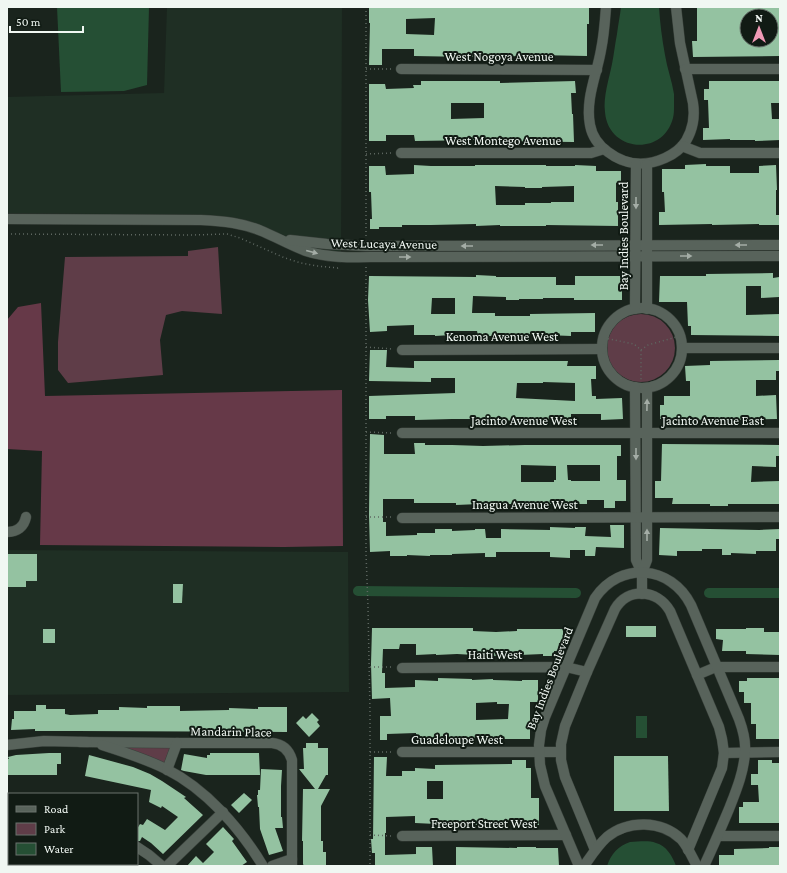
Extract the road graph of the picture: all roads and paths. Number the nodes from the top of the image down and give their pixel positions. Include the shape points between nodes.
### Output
1 (366, 7) edge
2 (606, 7) edge
3 (676, 7) edge
4 (366, 69) junction
5 (401, 69) joint
6 (685, 69) junction
7 (780, 69) edge
8 (597, 70) junction
9 (682, 146) junction
10 (604, 149) junction
11 (401, 153) joint
12 (780, 153) edge
13 (366, 154) junction
14 (636, 164) junction
15 (647, 164) junction
16 (7, 219) edge
17 (7, 234) edge
18 (276, 237) junction
19 (366, 240) dead end
20 (545, 245) junction
21 (636, 245) junction
22 (719, 245) junction
23 (780, 245) edge
24 (353, 246) junction
25 (450, 246) junction
26 (647, 246) junction
27 (636, 256) junction
28 (647, 256) junction
29 (719, 256) junction
30 (780, 256) edge
31 (353, 257) junction
32 (450, 257) junction
33 (545, 257) junction
34 (366, 262) dead end
35 (346, 265) dead end
36 (635, 309) junction
37 (647, 309) junction
38 (680, 336) junction
39 (604, 338) junction
40 (366, 348) junction
41 (682, 348) junction
42 (780, 348) edge
43 (602, 349) junction
44 (402, 350) joint
45 (641, 350) junction
46 (641, 388) junction
47 (366, 432) junction
48 (402, 433) joint
49 (636, 433) junction
50 (646, 433) junction
51 (780, 433) edge
52 (26, 517) dead end
53 (366, 517) junction
54 (635, 517) junction
55 (647, 517) junction
56 (780, 517) edge
57 (402, 518) joint
58 (7, 532) edge
59 (642, 573) junction
60 (642, 594) junction
61 (370, 667) junction
62 (566, 667) junction
63 (716, 667) junction
64 (780, 667) edge
65 (402, 668) joint
66 (587, 672) junction
67 (697, 675) junction
68 (7, 741) edge
69 (44, 741) junction
70 (80, 742) junction
71 (177, 743) junction
72 (7, 746) edge
73 (370, 752) junction
74 (402, 752) joint
75 (539, 752) junction
76 (560, 752) junction
77 (745, 752) junction
78 (780, 752) edge
79 (724, 753) junction
80 (167, 770) junction
81 (223, 812) junction
82 (370, 835) junction
83 (566, 835) junction
84 (402, 836) joint
85 (718, 836) junction
86 (780, 836) edge
87 (138, 848) edge
88 (595, 850) junction
89 (688, 850) junction
90 (292, 863) edge
91 (162, 866) edge
92 (167, 866) edge
93 (263, 866) edge
94 (272, 866) edge
95 (370, 866) edge
96 (579, 866) edge
97 (584, 866) edge
98 (697, 866) edge
99 (704, 866) edge

1 - 4 path
2 - 8 street, Bay Indies Boulevard via 602,50
3 - 6 street, Bay Indies Boulevard
4 - 5 path
4 - 13 path
5 - 8 street, West Nogoya Avenue
6 - 7 street
6 - 9 street, Bay Indies Boulevard via 694,120
8 - 10 street, Bay Indies Boulevard via 590,97 590,128 598,144
9 - 12 street via 700,153
9 - 15 street, Bay Indies Boulevard via 675,153
10 - 11 street, West Montego Avenue via 591,153
10 - 14 street, Bay Indies Boulevard via 615,157
11 - 13 path
13 - 19 path
14 - 15 street, Bay Indies Boulevard
14 -> 21 street, Bay Indies Boulevard
15 - 26 street, Bay Indies Boulevard
16 - 18 street, West Lucaya Avenue via 225,221 243,224
17 - 35 path via 227,234 301,263 338,268
18 - 24 street via 315,244
18 -> 31 street, West Lucaya Avenue via 306,251
21 -> 20 street
20 -> 25 street
20 - 33 street
21 - 26 street
21 - 27 street, Bay Indies Boulevard
23 -> 22 street
22 - 26 street
22 - 29 street
24 - 25 street
24 - 31 street
25 - 32 street
26 - 28 street, Bay Indies Boulevard
27 - 28 street, West Lucaya Avenue
27 - 33 street, West Lucaya Avenue
27 - 36 street, Bay Indies Boulevard
28 -> 29 street, West Lucaya Avenue
28 - 37 street, Bay Indies Boulevard
29 - 30 street, West Lucaya Avenue
31 -> 32 street, West Lucaya Avenue
32 - 33 street, West Lucaya Avenue
34 - 40 path
36 - 37 street, Bay Indies Boulevard
36 - 39 street, Bay Indies Boulevard via 615,319
37 - 38 street, Bay Indies Boulevard via 665,315
38 - 41 street, Bay Indies Boulevard
38 - 45 path via 648,345
39 - 43 street, Bay Indies Boulevard
39 - 45 path via 634,344
40 - 44 path
40 - 47 path
41 - 42 street
41 - 46 street, Bay Indies Boulevard via 676,370 668,379 658,385
43 - 44 street, Kenoma Avenue West
43 - 46 street, Bay Indies Boulevard via 606,366 612,374 626,385
45 - 46 path
46 - 49 street
50 -> 46 street
47 - 48 path
47 - 53 path
48 - 49 street, Jacinto Avenue West
49 - 50 street, Jacinto Avenue West
49 -> 54 street
50 - 51 street, Jacinto Avenue East
50 - 55 street
52 - 58 street via 21,528
53 - 57 path
53 - 61 path
54 - 55 street, Inagua Avenue West
54 - 57 street, Inagua Avenue West
54 - 59 street via 636,560
55 - 56 street, Inagua Avenue West
59 -> 55 street via 647,560
59 - 60 street
59 - 62 street, Bay Indies Boulevard via 619,577 599,594
59 - 63 street, Bay Indies Boulevard via 666,578 684,593
60 - 66 street via 627,597 617,606
60 - 67 street via 657,598 668,608
61 - 65 path
61 - 73 path
62 - 65 street, Haiti West
62 - 66 street, Haiti West
62 - 75 street, Bay Indies Boulevard via 543,724
63 - 64 street
63 - 67 street
63 - 77 street, Bay Indies Boulevard via 741,726
66 - 76 street via 565,726
67 - 79 street via 719,727
68 - 69 street
69 - 70 street
69 - 72 street
70 - 71 street, Mandarin Place
70 - 80 street via 118,750
71 - 80 street
71 - 90 street, Mandarin Place via 272,743 287,750 292,763
73 - 74 path
73 - 82 path
74 - 75 street, Guadeloupe West
75 - 76 street, Guadeloupe West
75 - 83 street, Bay Indies Boulevard via 545,786
76 - 88 street via 565,777
77 - 78 street
77 - 79 street
77 - 85 street, Bay Indies Boulevard via 737,788
79 - 89 street via 719,776
80 - 81 street
81 - 92 street
81 - 93 street via 245,838
82 - 84 path
82 - 95 path
83 - 84 street, Freeport Street West
83 - 96 street, Bay Indies Boulevard
85 - 86 street
85 - 99 street, Bay Indies Boulevard
87 - 91 street
88 - 89 street via 612,833 630,825 642,824 673,833
88 - 97 street
89 - 98 street
90 - 94 street

